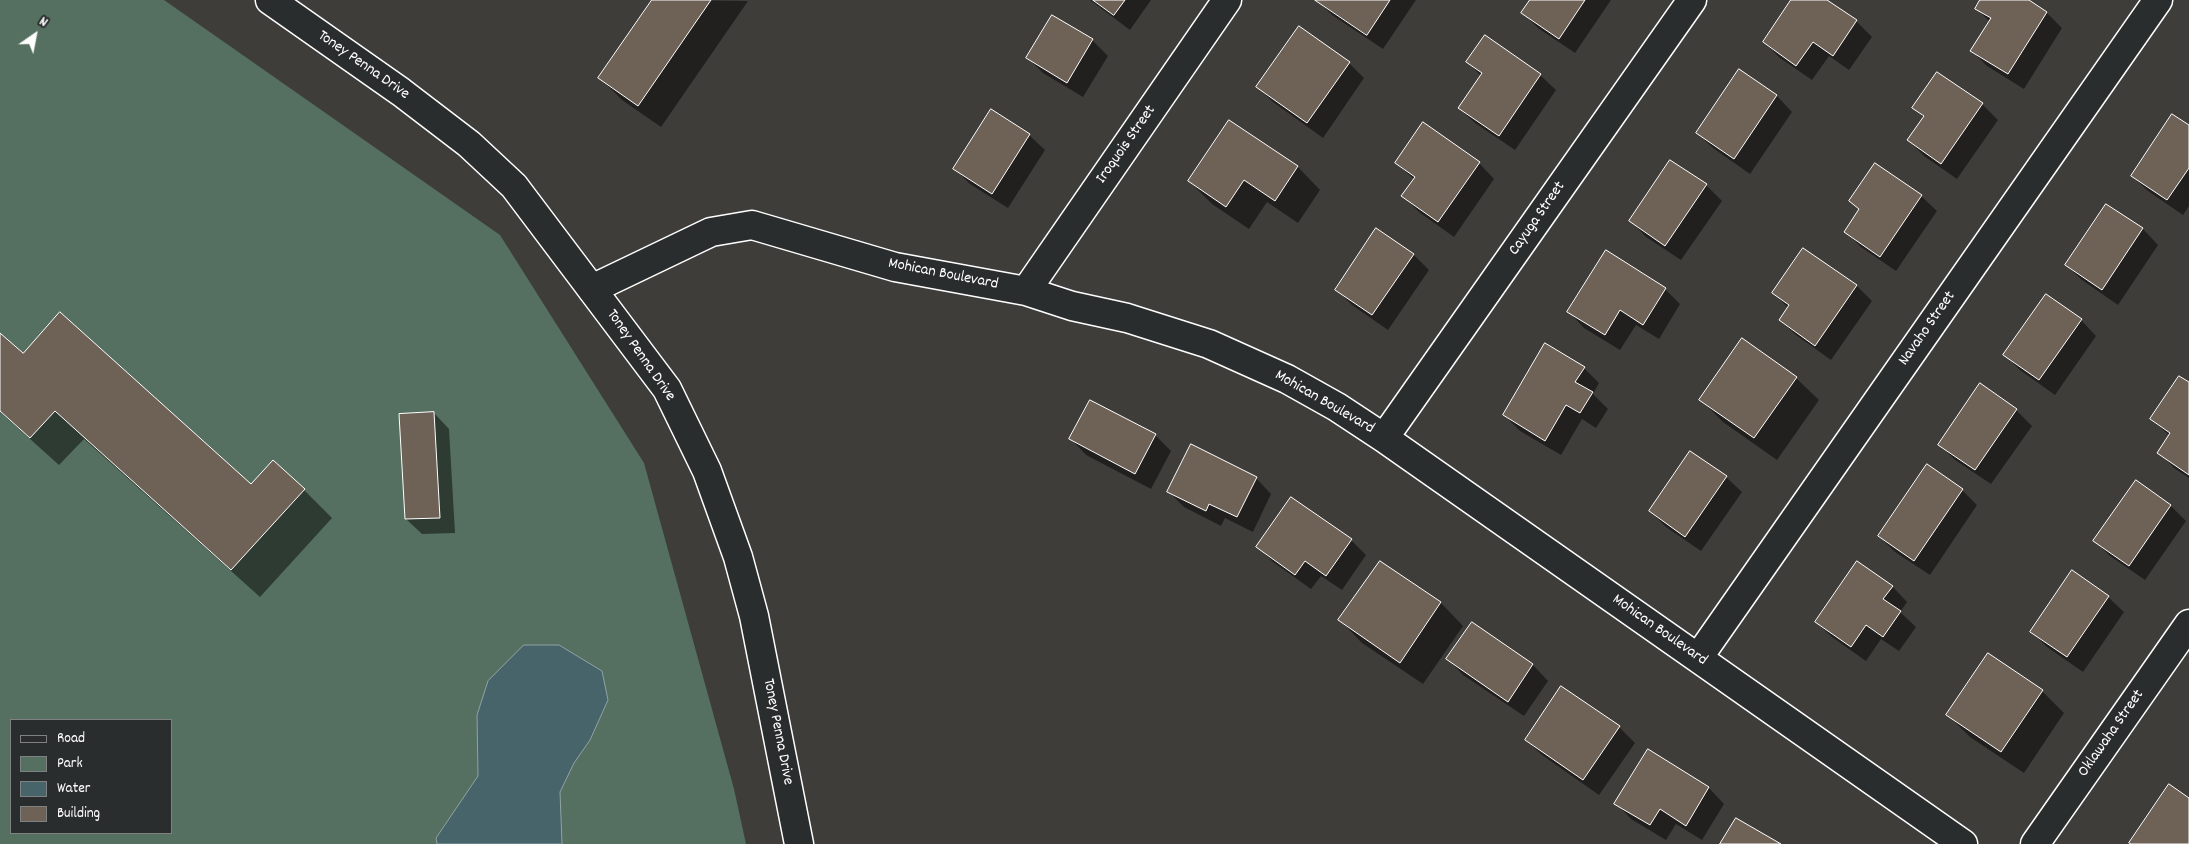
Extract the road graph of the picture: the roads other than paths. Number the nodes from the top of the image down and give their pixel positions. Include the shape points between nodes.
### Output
1 (270, 0) edge
2 (1227, 0) edge
3 (1692, 0) edge
4 (2158, 0) edge
5 (592, 289) junction
6 (1026, 290) junction
7 (1384, 438) junction
8 (2189, 624) edge
9 (1698, 658) junction
10 (799, 844) edge
11 (1963, 844) edge
12 (2035, 844) edge

1 - 5 street, Toney Penna Drive via 469,144 514,186
2 - 6 street, Iroquois Street
3 - 7 street, Cayuga Street
4 - 9 street, Navaho Street
5 - 6 street, Mohican Boulevard via 711,232 752,225 895,267
5 - 10 street, Toney Penna Drive via 667,389 707,471 738,557 754,616
6 - 7 street, Mohican Boulevard via 1209,344 1287,379
7 - 9 street, Mohican Boulevard
8 - 12 street, Oklawaha Street
9 - 11 street, Mohican Boulevard

